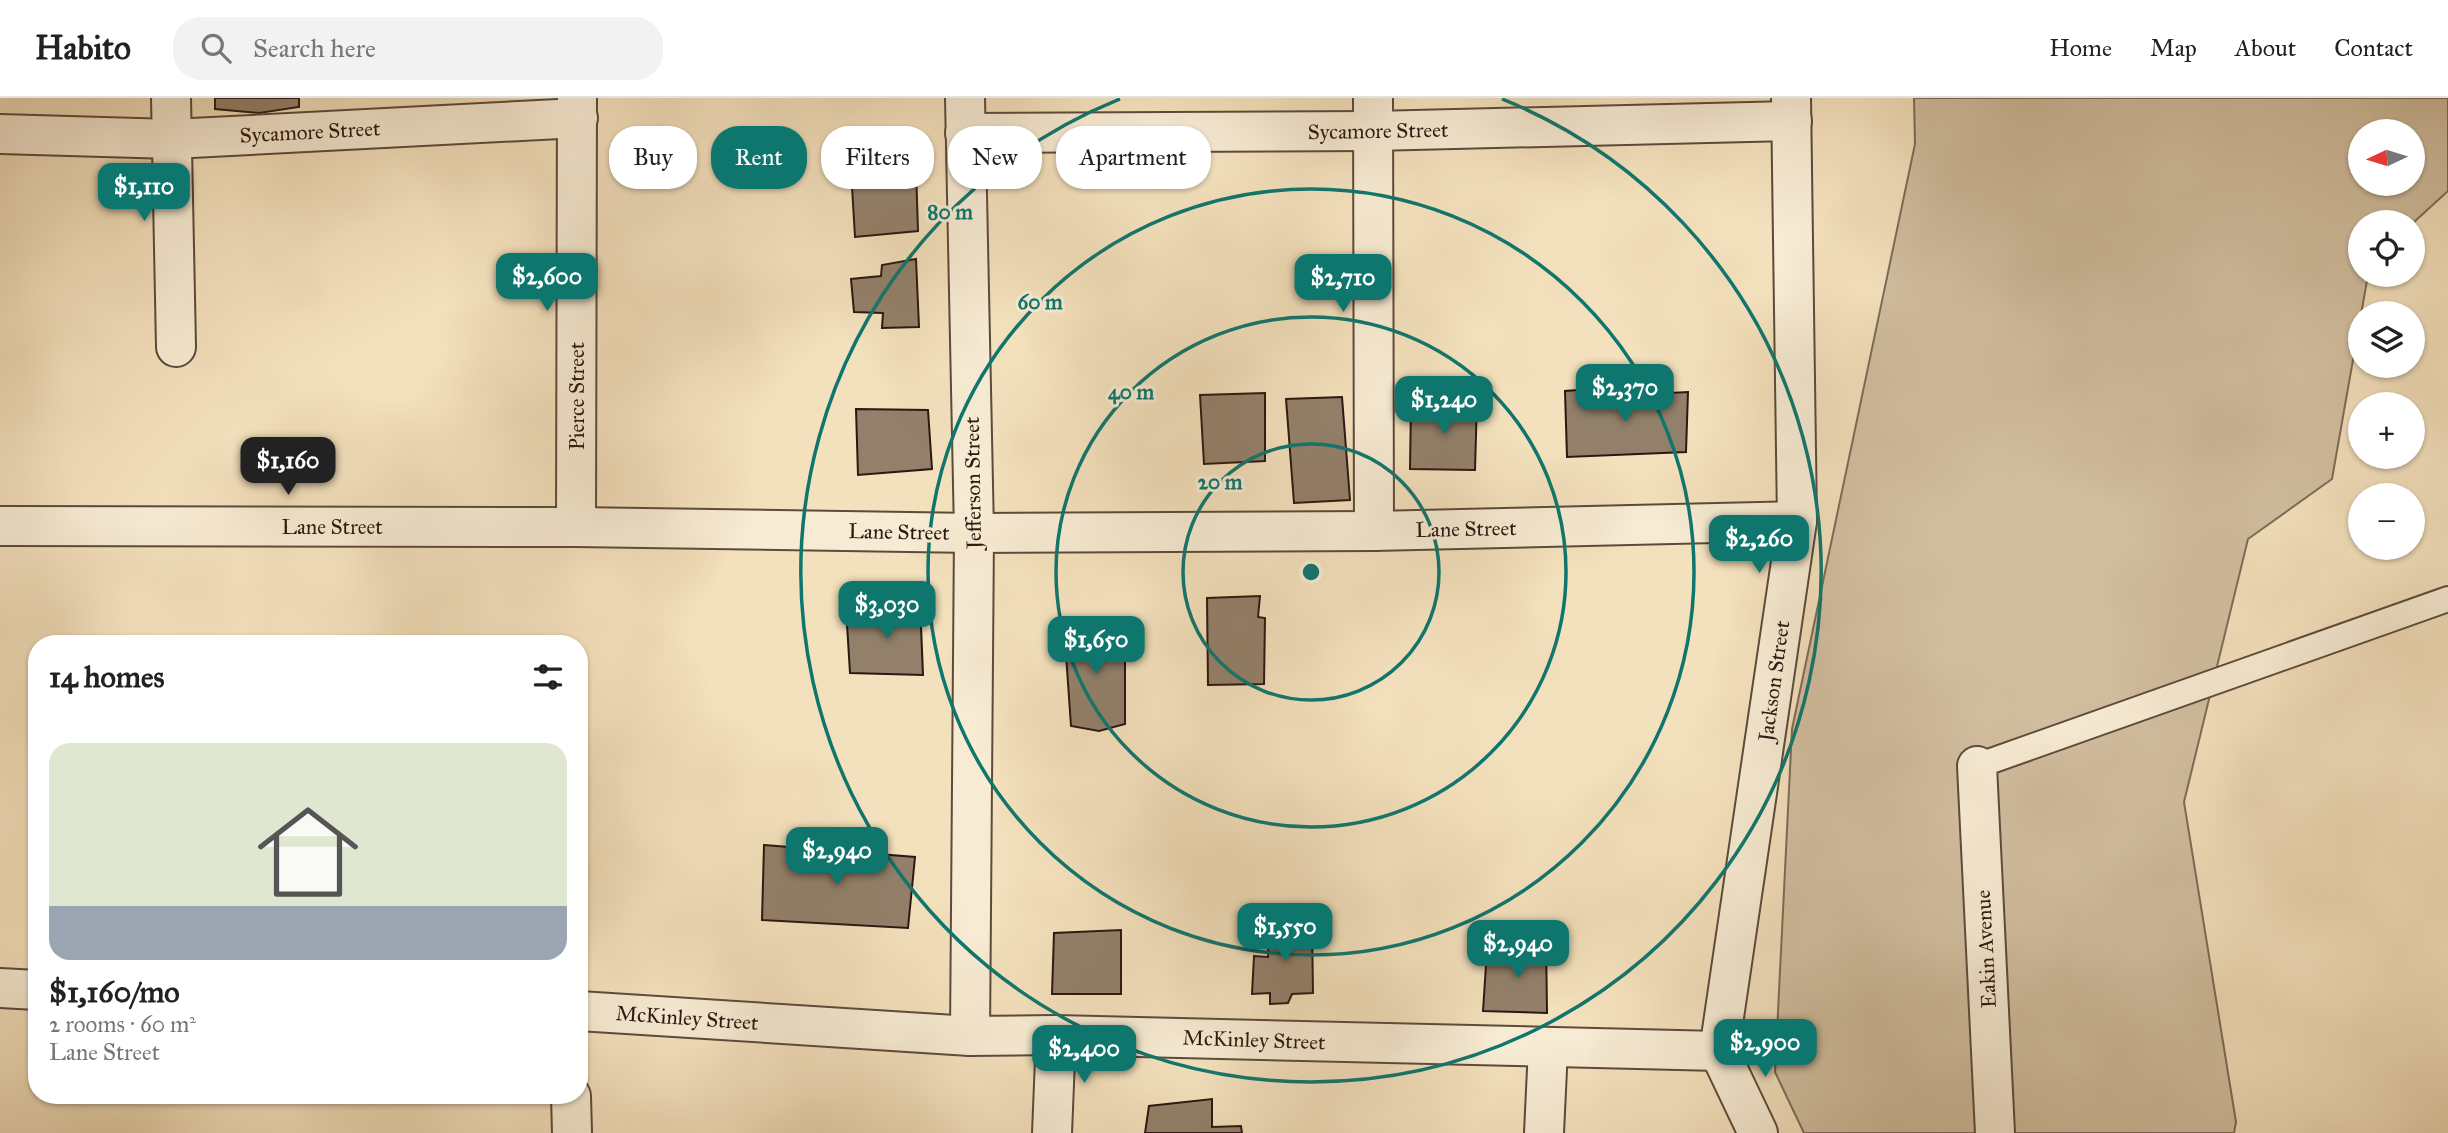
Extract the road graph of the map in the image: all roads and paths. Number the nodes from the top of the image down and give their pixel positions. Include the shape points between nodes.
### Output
1 (171, 98) edge
2 (578, 108) edge
3 (1792, 110) edge
4 (1373, 115) edge
5 (965, 116) edge
6 (0, 134) edge
7 (172, 139) junction
8 (176, 347) dead end
9 (1797, 521) junction
10 (0, 526) edge
11 (576, 527) junction
12 (1374, 531) junction
13 (974, 533) junction
14 (2448, 599) edge
15 (1977, 765) joint
16 (0, 988) edge
17 (28, 990) edge
18 (588, 1012) edge
19 (1056, 1035) junction
20 (970, 1036) junction
21 (1548, 1048) junction
22 (1719, 1051) junction
23 (571, 1104) edge
24 (572, 1133) edge
25 (1052, 1133) edge
26 (1544, 1133) edge
27 (1759, 1133) edge
28 (1995, 1133) edge

1 - 7 street
2 - 7 street, Sycamore Street
2 - 11 street, Pierce Street
3 - 4 street, Sycamore Street
3 - 9 street, Jackson Street
4 - 5 street, Sycamore Street
4 - 12 street
5 - 13 street, Jefferson Street
6 - 7 street, Sycamore Street
7 - 8 street
9 - 12 street, Lane Street
9 - 22 street, Jackson Street
10 - 11 street, Lane Street
11 - 13 street, Lane Street
12 - 13 street, Lane Street
13 - 20 street, Jefferson Street
14 - 15 lane
15 - 28 street, Eakin Avenue
16 - 17 street
18 - 20 street, McKinley Street
19 - 20 street, McKinley Street
19 - 21 street, McKinley Street
19 - 25 street
21 - 22 street, McKinley Street
21 - 26 street
22 - 27 street
23 - 24 street

